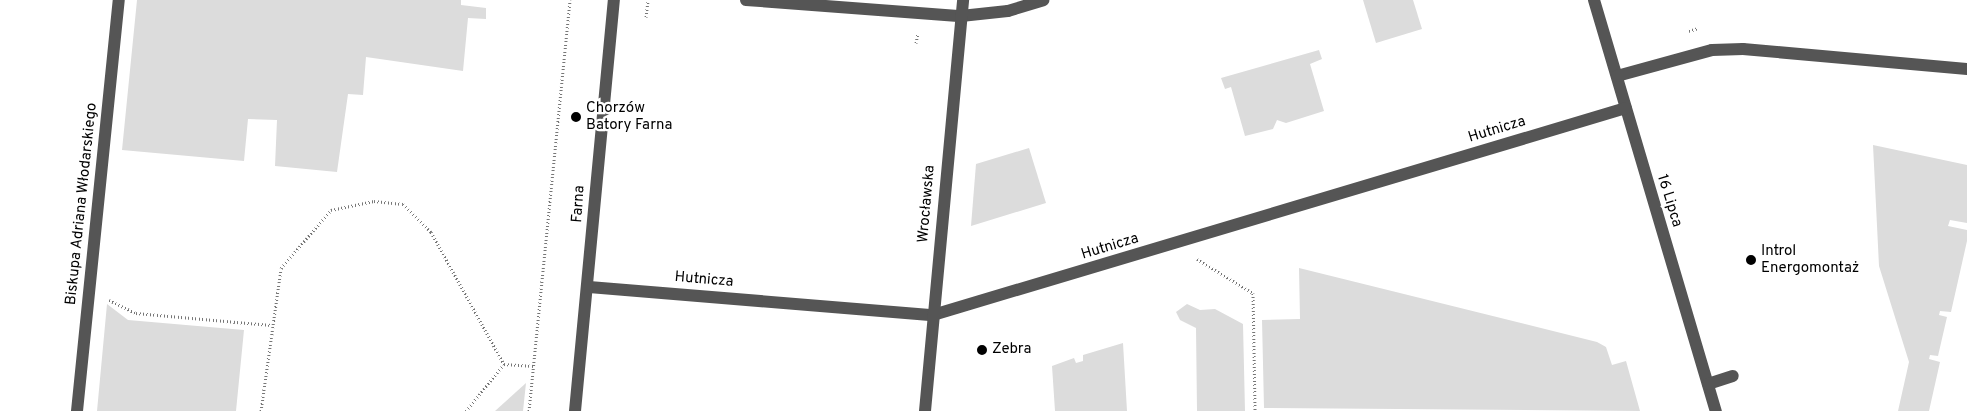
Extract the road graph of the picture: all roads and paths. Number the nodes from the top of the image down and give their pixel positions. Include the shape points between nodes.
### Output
1 (119, 0) edge
2 (570, 0) edge
3 (614, 0) edge
4 (648, 0) edge
5 (746, 0) edge
6 (963, 0) edge
7 (1043, 0) edge
8 (1594, 0) edge
9 (961, 16) junction
10 (646, 17) dead end
11 (1698, 28) dead end
12 (1689, 31) dead end
13 (1967, 68) edge
14 (1617, 76) junction
15 (1626, 108) junction
16 (1197, 259) dead end
17 (589, 287) junction
18 (104, 297) dead end
19 (933, 316) junction
20 (271, 326) junction
21 (504, 364) junction
22 (534, 366) junction
23 (1733, 376) dead end
24 (1708, 384) junction
25 (77, 411) edge
26 (261, 411) edge
27 (466, 411) edge
28 (529, 411) edge
29 (575, 411) edge
30 (925, 411) edge
31 (1256, 411) edge
32 (1716, 411) edge

1 - 25 street, Biskupa Adriana Włodarskiego
2 - 22 path
3 - 17 street, Farna
4 - 10 path
5 - 9 street
6 - 9 street, Wrocławska
7 - 9 street via 1008,11
8 - 14 street, 16 Lipca
9 - 19 street, Wrocławska
11 - 12 path
13 - 14 street via 1743,48 1712,50
14 - 15 street, 16 Lipca
15 - 19 street, Hutnicza
15 - 24 street, 16 Lipca
16 - 31 path via 1253,293
17 - 19 street, Hutnicza
17 - 29 street, Farna
18 - 20 path via 136,313
19 - 30 street, Wrocławska
20 - 21 path via 282,268 331,210 374,201 403,204 431,232
20 - 26 path
21 - 22 path
21 - 27 path
22 - 28 path
23 - 24 street
24 - 32 street, 16 Lipca

